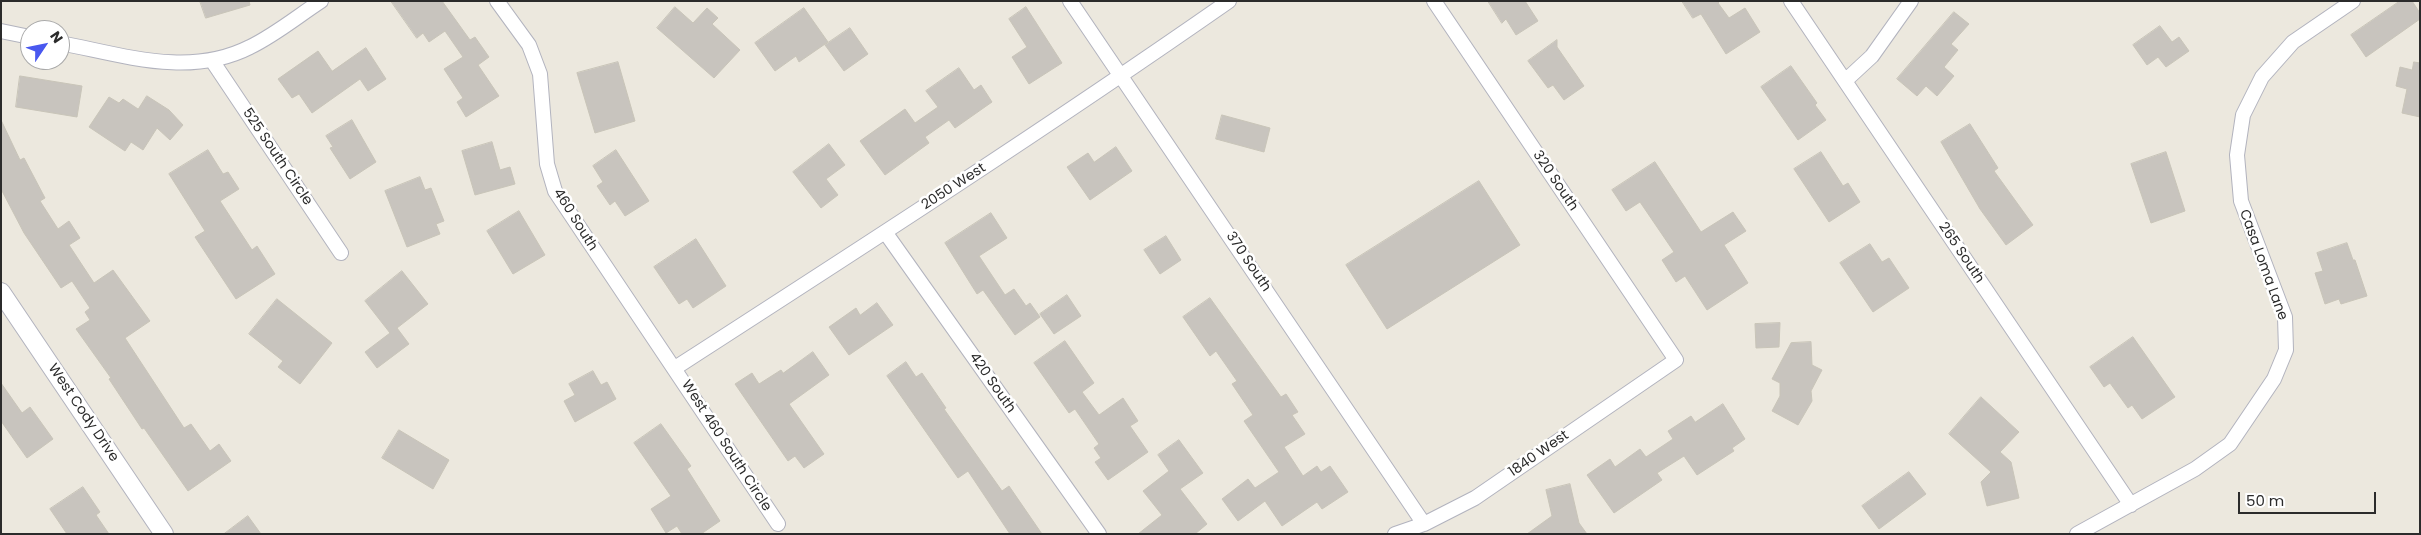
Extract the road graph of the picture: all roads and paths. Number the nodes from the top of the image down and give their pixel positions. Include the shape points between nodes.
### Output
1 (321, 1) edge
2 (497, 1) edge
3 (1070, 1) edge
4 (1229, 1) edge
5 (1434, 1) edge
6 (1791, 1) edge
7 (1911, 1) edge
8 (2353, 1) edge
9 (1, 31) edge
10 (20, 35) edge
11 (70, 45) edge
12 (213, 62) junction
13 (1122, 76) junction
14 (1845, 81) junction
15 (885, 232) junction
16 (341, 253) dead end
17 (1, 292) edge
18 (1676, 360) joint
19 (675, 368) junction
20 (2132, 505) junction
21 (778, 524) dead end
22 (1424, 524) junction
23 (164, 534) edge
24 (1099, 534) edge
25 (1395, 534) edge
26 (2078, 534) edge

1 - 12 street via 251,47
2 - 19 street, 460 South via 529,44 540,74 547,164 555,191
3 - 13 street, 370 South
4 - 13 street, 2050 West
5 - 18 street, 320 South
6 - 14 street, 265 South
7 - 14 street via 1872,56
8 - 20 street, Casa Loma Lane via 2293,42 2262,77 2243,114 2237,155 2241,201 2285,317 2286,350 2274,379 2230,444 2195,469
9 - 10 street
11 - 12 street via 184,65
12 - 16 street, 525 South Circle
13 - 15 street, 2050 West
13 - 22 street, 370 South
14 - 20 street, 265 South
15 - 19 street, 2050 West
15 - 24 street, 420 South
17 - 23 street, West Cody Drive
18 - 22 street, 1840 West via 1475,498
19 - 21 street, West 460 South Circle
20 - 26 street, Casa Loma Lane
22 - 25 street, 1840 West

